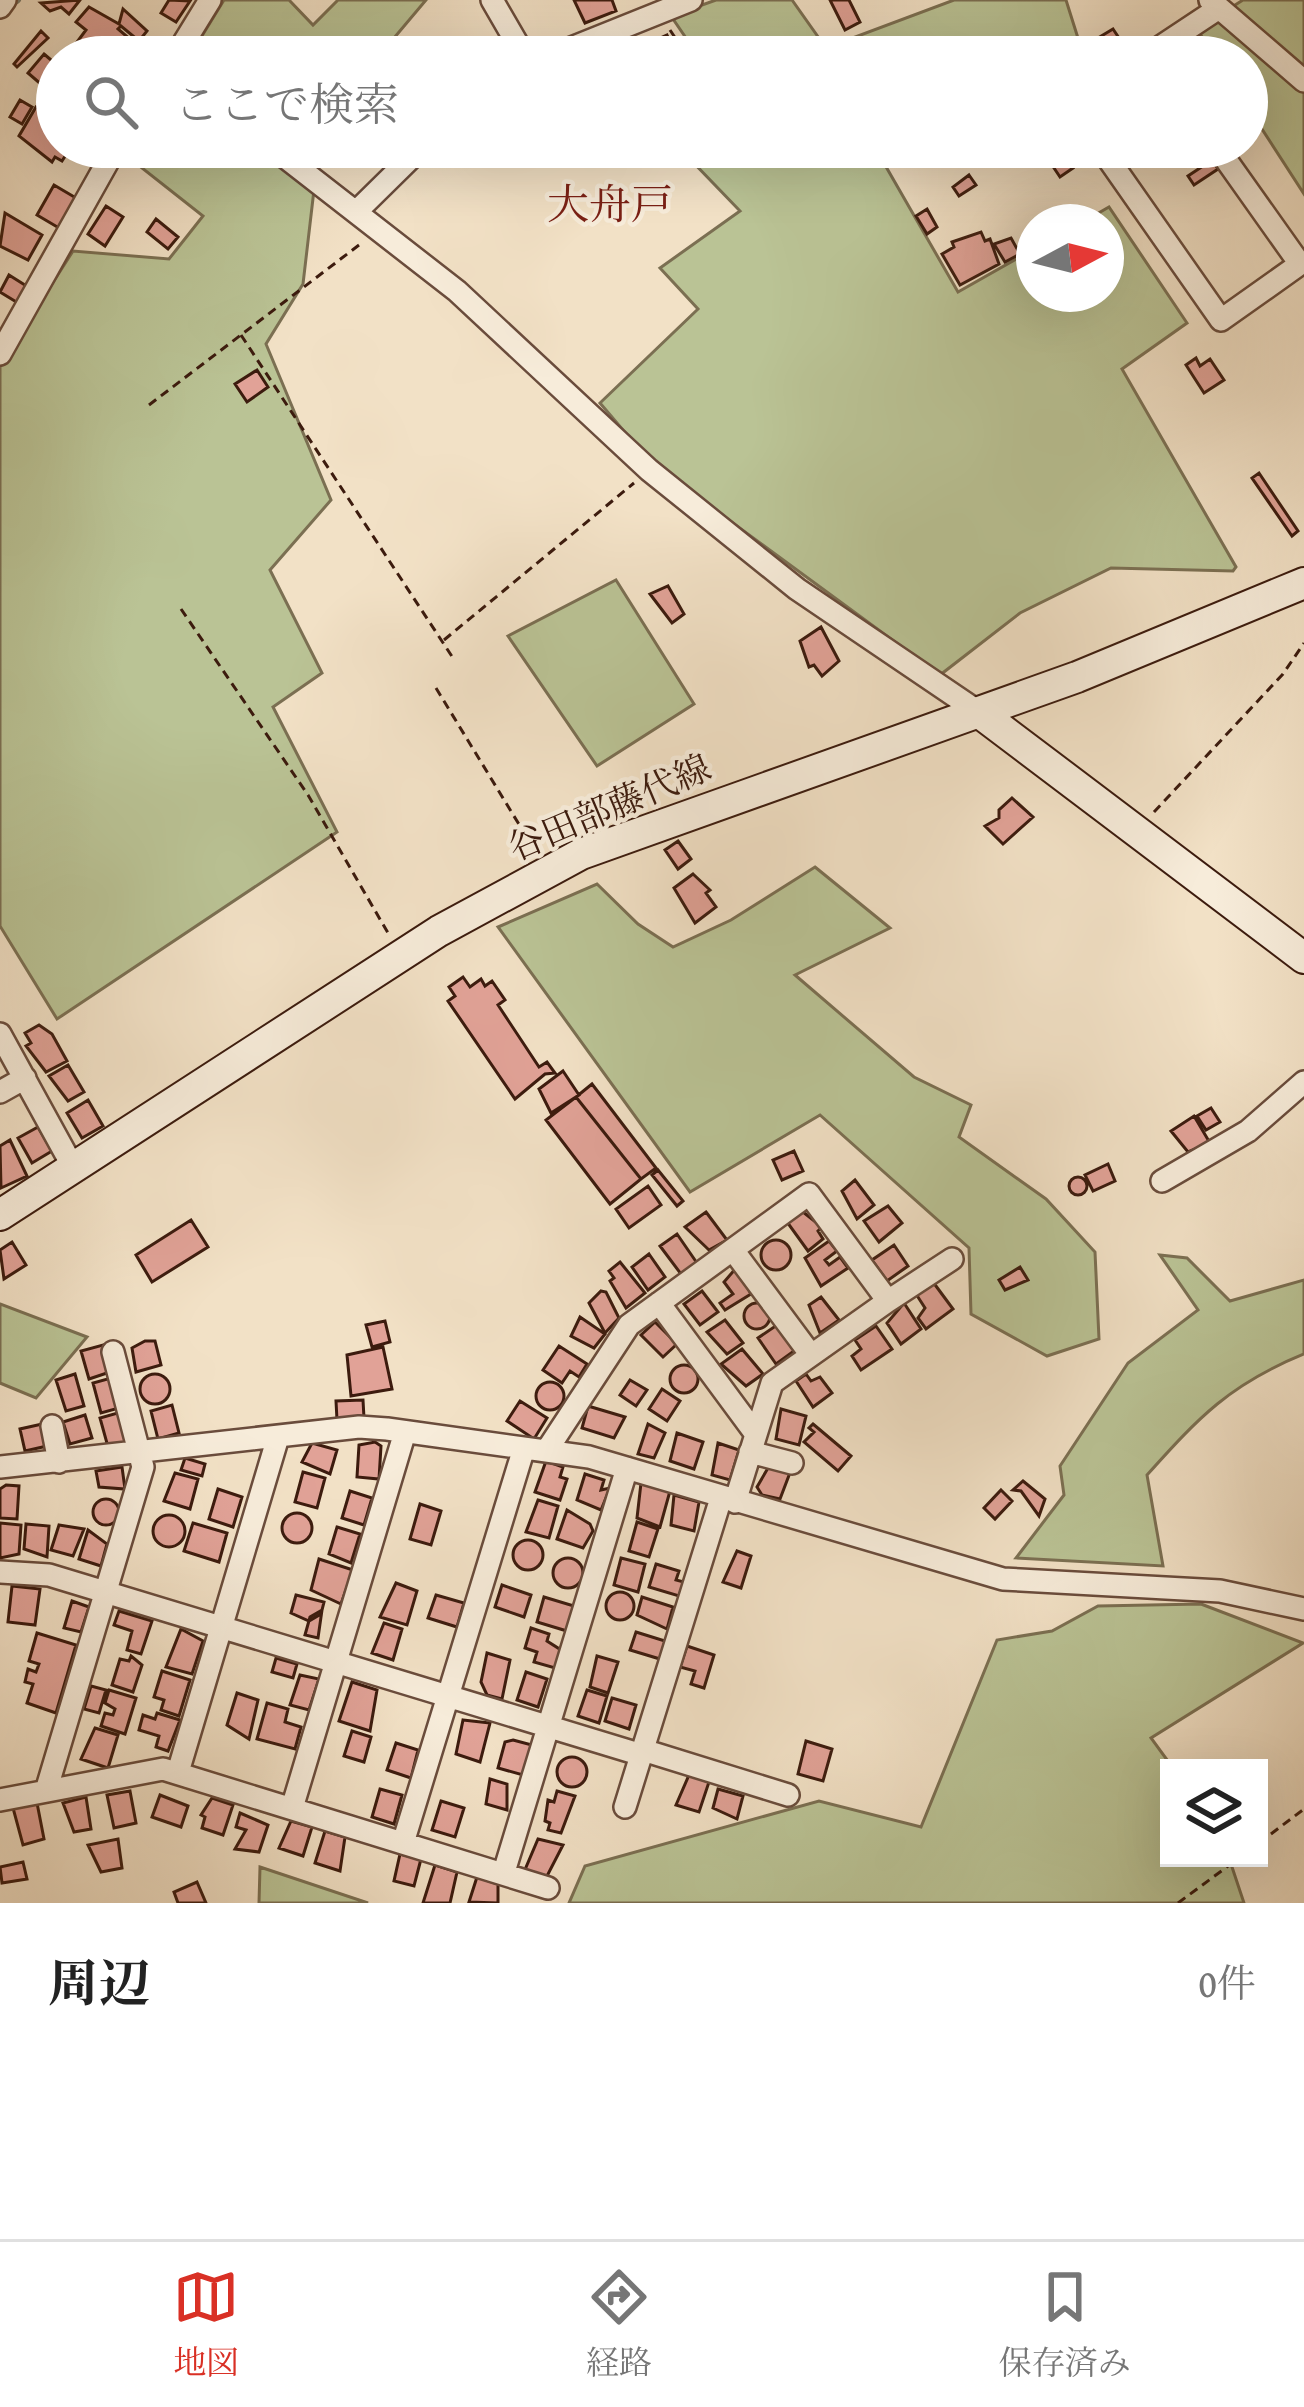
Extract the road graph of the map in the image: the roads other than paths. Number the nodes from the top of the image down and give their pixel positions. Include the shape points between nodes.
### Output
1 (210, 0) edge
2 (491, 0) edge
3 (691, 0) edge
4 (1215, 4) edge
5 (188, 36) edge
6 (512, 36) edge
7 (601, 36) edge
8 (1175, 36) edge
9 (1252, 36) edge
10 (1268, 50) edge
11 (1304, 81) edge
12 (104, 168) edge
13 (300, 168) edge
14 (401, 168) edge
15 (1115, 168) edge
16 (1232, 168) edge
17 (357, 211) junction
18 (0, 353) edge
19 (1304, 584) edge
20 (980, 713) junction
21 (1304, 958) edge
22 (0, 1034) edge
23 (25, 1078) junction
24 (1304, 1082) edge
25 (0, 1092) edge
26 (73, 1167) junction
27 (1162, 1180) dead end
28 (0, 1215) edge
29 (733, 1250) junction
30 (952, 1259) dead end
31 (888, 1301) junction
32 (659, 1303) junction
33 (113, 1352) dead end
34 (811, 1355) junction
35 (52, 1426) dead end
36 (405, 1432) junction
37 (278, 1437) junction
38 (753, 1442) junction
39 (524, 1448) junction
40 (547, 1450) junction
41 (142, 1453) junction
42 (59, 1462) junction
43 (792, 1463) dead end
44 (0, 1468) edge
45 (627, 1468) junction
46 (728, 1500) junction
47 (0, 1572) edge
48 (106, 1593) junction
49 (1304, 1610) edge
50 (222, 1628) junction
51 (336, 1662) junction
52 (448, 1696) junction
53 (549, 1726) junction
54 (642, 1752) junction
55 (178, 1772) junction
56 (46, 1791) junction
57 (788, 1796) dead end
58 (0, 1800) edge
59 (625, 1807) dead end
60 (292, 1808) junction
61 (403, 1843) junction
62 (504, 1872) junction
63 (548, 1888) dead end

1 - 5 street
2 - 6 street
3 - 7 street
4 - 8 street
4 - 9 street
10 - 11 street
12 - 18 street
13 - 17 street
14 - 17 street
15 - 16 street via 1221,320 1300,264
17 - 20 street via 649,470 797,589
19 - 20 main road, 谷田部藤代線
20 - 21 main road
20 - 26 main road, 谷田部藤代線 via 637,831 547,872 403,954
22 - 23 street
23 - 25 street
23 - 26 street
24 - 27 street via 1248,1132
26 - 28 main road, 谷田部藤代線
29 - 31 street via 809,1194
29 - 32 street
29 - 34 street
30 - 31 street
31 - 34 street
32 - 38 street
32 - 40 street via 629,1325
33 - 41 street
34 - 38 street via 772,1383
35 - 42 street
36 - 37 street via 359,1427
36 - 39 street
36 - 51 street
37 - 41 street
37 - 50 street
38 - 43 street
38 - 46 street
39 - 40 street
39 - 52 street
40 - 45 street
41 - 42 street
41 - 48 street
42 - 44 street
45 - 46 street
45 - 53 street
46 - 49 street via 1004,1579 1220,1591
46 - 54 street
47 - 48 street via 49,1575
48 - 50 street
48 - 56 street
50 - 51 street
50 - 55 street
51 - 52 street
51 - 60 street
52 - 53 street
52 - 61 street
53 - 54 street
53 - 62 street
54 - 57 street
54 - 59 street
55 - 56 street
55 - 60 street
56 - 58 street
60 - 61 street
61 - 62 street
62 - 63 street

